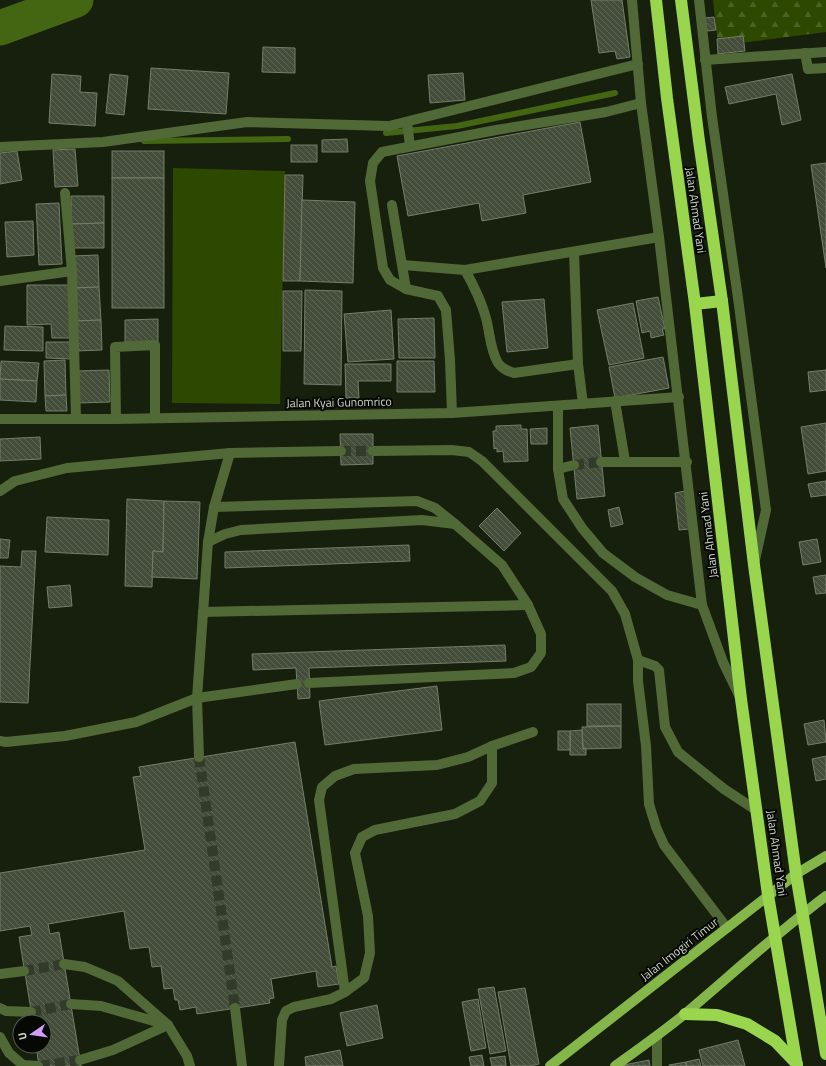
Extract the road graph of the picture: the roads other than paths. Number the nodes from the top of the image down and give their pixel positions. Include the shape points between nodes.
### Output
1 (632, 0) edge
2 (656, 0) edge
3 (681, 0) edge
4 (699, 0) edge
5 (826, 52) edge
6 (806, 59) junction
7 (705, 60) junction
8 (638, 64) junction
9 (826, 68) edge
10 (641, 103) junction
11 (408, 125) junction
12 (410, 143) junction
13 (0, 147) edge
14 (65, 193) dead end
15 (392, 205) dead end
16 (659, 237) junction
17 (574, 252) junction
18 (403, 265) junction
19 (465, 270) junction
20 (72, 271) junction
21 (0, 281) edge
22 (406, 289) junction
23 (722, 301) junction
24 (695, 304) junction
25 (578, 364) junction
26 (679, 397) junction
27 (616, 402) junction
28 (583, 404) junction
29 (558, 406) junction
30 (452, 413) junction
31 (155, 418) junction
32 (0, 419) edge
33 (76, 419) junction
34 (116, 419) junction
35 (341, 451) tunnel mouth
36 (373, 451) tunnel mouth
37 (230, 453) junction
38 (625, 461) junction
39 (601, 462) tunnel mouth
40 (686, 462) junction
41 (574, 465) tunnel mouth
42 (558, 469) junction
43 (0, 491) edge
44 (214, 507) junction
45 (455, 524) junction
46 (208, 542) junction
47 (754, 565) junction
48 (528, 605) junction
49 (702, 606) junction
50 (203, 612) junction
51 (638, 660) junction
52 (309, 683) dead end
53 (297, 684) dead end
54 (197, 698) junction
55 (741, 699) junction
56 (533, 732) dead end
57 (0, 741) edge
58 (492, 746) junction
59 (199, 757) tunnel mouth
60 (756, 810) junction
61 (826, 856) edge
62 (796, 874) junction
63 (768, 896) junction
64 (826, 896) edge
65 (803, 914) junction
66 (728, 928) junction
67 (775, 936) junction
68 (64, 964) tunnel mouth
69 (24, 971) tunnel mouth
70 (0, 974) edge
71 (345, 992) junction
72 (71, 1004) tunnel mouth
73 (0, 1008) edge
74 (235, 1008) tunnel mouth
75 (31, 1012) tunnel mouth
76 (685, 1014) junction
77 (168, 1025) junction
78 (657, 1036) junction
79 (0, 1037) edge
80 (825, 1038) edge
81 (826, 1054) edge
82 (80, 1060) tunnel mouth
83 (797, 1065) edge
84 (38, 1066) edge
85 (190, 1066) edge
86 (242, 1066) edge
87 (279, 1066) edge
88 (550, 1066) edge
89 (615, 1066) edge
90 (657, 1066) edge

1 - 8 street
2 - 24 highway, Jalan Ahmad Yani
3 - 23 highway, Jalan Ahmad Yani
4 - 7 street
5 - 6 street
6 - 7 street
6 - 9 street via 808,69
7 - 47 street via 766,510
8 - 10 street
8 - 11 street
10 - 12 street via 606,112
10 - 16 street
11 - 12 street
11 - 13 street via 247,122 103,142
12 - 22 street via 382,152 373,164 370,181 383,268 390,280
14 - 20 street
15 - 18 street
16 - 17 street
16 - 26 street
17 - 19 street
17 - 25 street
18 - 19 street
18 - 22 street
19 - 25 street via 478,292 493,354 505,370 514,373
20 - 21 street
20 - 33 street
22 - 30 street via 438,296 446,310
23 - 24 highway
23 - 47 highway, Jalan Ahmad Yani
24 - 55 highway, Jalan Ahmad Yani
25 - 28 street
26 - 27 street, Jalan Kyai Gunomrico
26 - 40 street
27 - 28 street, Jalan Kyai Gunomrico
27 - 38 street
28 - 29 street, Jalan Kyai Gunomrico
29 - 30 street, Jalan Kyai Gunomrico
29 - 42 street
30 - 31 street, Jalan Kyai Gunomrico
31 - 34 street, Jalan Kyai Gunomrico
31 - 34 street via 155,345 115,347
32 - 33 street, Jalan Kyai Gunomrico
33 - 34 street, Jalan Kyai Gunomrico
35 - 37 street
36 - 51 street via 452,450 469,452 482,461 612,592 625,614
37 - 43 street via 68,468 14,481
37 - 44 street
38 - 39 street
38 - 40 street
40 - 49 street
41 - 42 street
42 - 49 street via 563,499 603,553 635,577 667,595
44 - 45 street via 417,501 435,508
44 - 46 street
45 - 46 street via 422,520 241,530
45 - 48 street via 502,565
46 - 50 street
47 - 62 highway, Jalan Ahmad Yani
48 - 50 street
48 - 52 street via 541,634 541,653 531,667 514,673
49 - 55 street via 723,662
50 - 54 street
51 - 60 street via 656,666 659,670 664,727 678,752 724,789
51 - 66 street via 649,804 656,827 664,845
53 - 54 street
54 - 57 street via 136,722 65,736
54 - 59 street
55 - 60 highway, Jalan Ahmad Yani
56 - 58 street
58 - 71 street via 492,783 480,801 455,814 375,830 362,836 355,853 368,916 370,953 364,978
58 - 71 street via 468,757 437,765 354,769 335,776 322,787 319,800
60 - 63 highway, Jalan Ahmad Yani
61 - 62 main road, Jalan Imogiri Timur
62 - 63 main road, Jalan Imogiri Timur
62 - 65 highway, Jalan Ahmad Yani
63 - 66 main road, Jalan Imogiri Timur
63 - 67 highway, Jalan Ahmad Yani
64 - 65 main road
65 - 67 main road
65 - 80 highway, Jalan Ahmad Yani
66 - 88 main road, Jalan Imogiri Timur
67 - 76 main road
67 - 83 highway, Jalan Ahmad Yani
68 - 77 street via 85,967 118,981
69 - 70 street
71 - 87 street via 331,999 286,1011 282,1020
72 - 77 street via 101,1006
73 - 75 street via 6,1011
74 - 86 street
76 - 78 main road
76 - 83 highway via 717,1015 747,1024 775,1041
77 - 82 street via 113,1050
77 - 85 street via 187,1056
78 - 89 main road
78 - 90 street
79 - 84 street via 9,1053 23,1065
80 - 81 highway, Jalan Ahmad Yani

